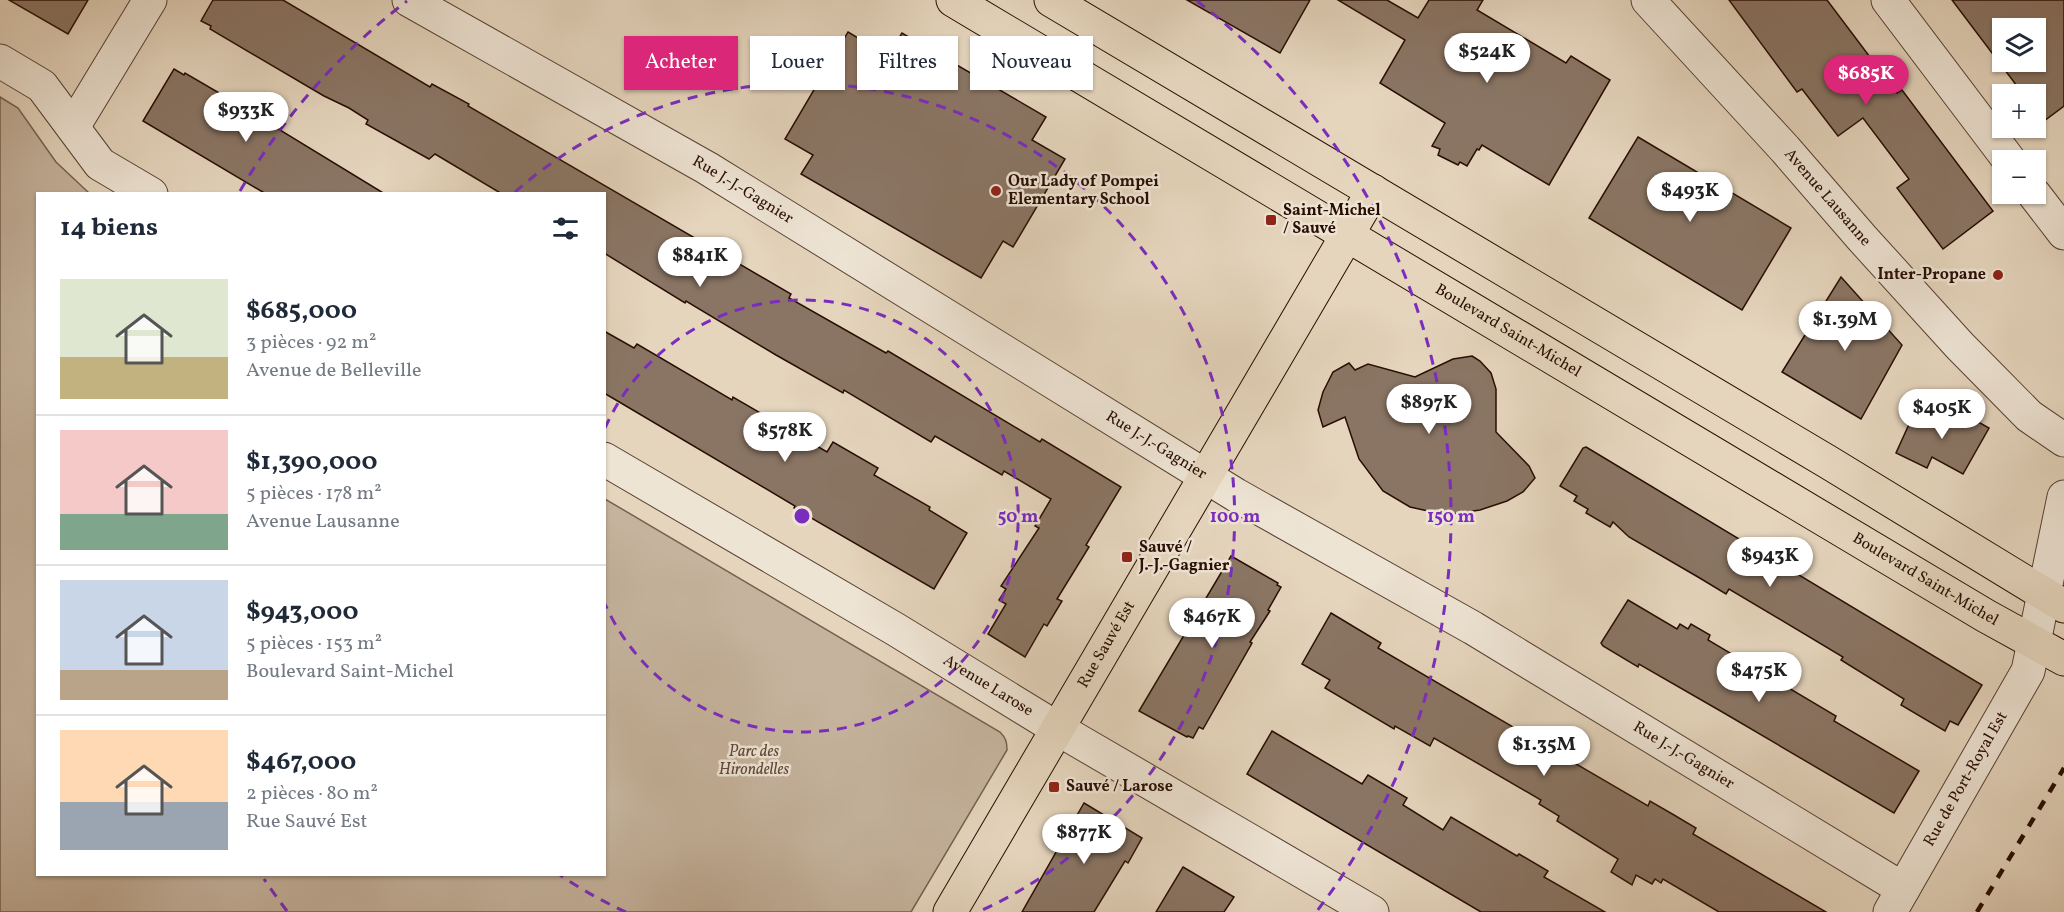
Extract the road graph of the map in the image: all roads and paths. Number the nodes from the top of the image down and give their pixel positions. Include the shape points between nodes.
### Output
1 (150, 0) edge
2 (409, 0) edge
3 (953, 0) edge
4 (1052, 0) edge
5 (1648, 0) edge
6 (1888, 0) edge
7 (0, 61) edge
8 (73, 127) junction
9 (2001, 150) edge
10 (1373, 191) junction
11 (148, 192) edge
12 (2042, 204) edge
13 (2064, 233) edge
14 (1346, 236) junction
15 (2064, 440) edge
16 (606, 460) edge
17 (1206, 477) junction
18 (2064, 497) edge
19 (2054, 600) edge
20 (2034, 642) junction
21 (2064, 659) edge
22 (1058, 729) junction
23 (1897, 901) edge
24 (950, 912) edge
25 (1372, 912) edge

1 - 8 street
2 - 17 street, Rue J.-J.-Gagnier via 707,168
3 - 14 main road, Boulevard Saint-Michel
4 - 10 main road
5 - 15 street, Avenue Lausanne via 1960,346 2029,416
6 - 9 street
7 - 8 street via 42,86
8 - 11 street via 100,164
10 - 14 main road, Rue Sauvé Est
10 - 19 main road
12 - 13 street
14 - 17 main road, Rue Sauvé Est
14 - 20 main road, Boulevard Saint-Michel
16 - 22 street, Avenue Larose
17 - 22 main road, Rue Sauvé Est
17 - 23 street, Rue J.-J.-Gagnier via 1473,628
18 - 19 street, Rue de Port-Royal Est
19 - 20 street, Rue de Port-Royal Est
20 - 21 main road, Boulevard Saint-Michel
20 - 23 street, Rue de Port-Royal Est via 2028,670
22 - 24 main road, Rue Sauvé Est
22 - 25 street, Avenue Larose

